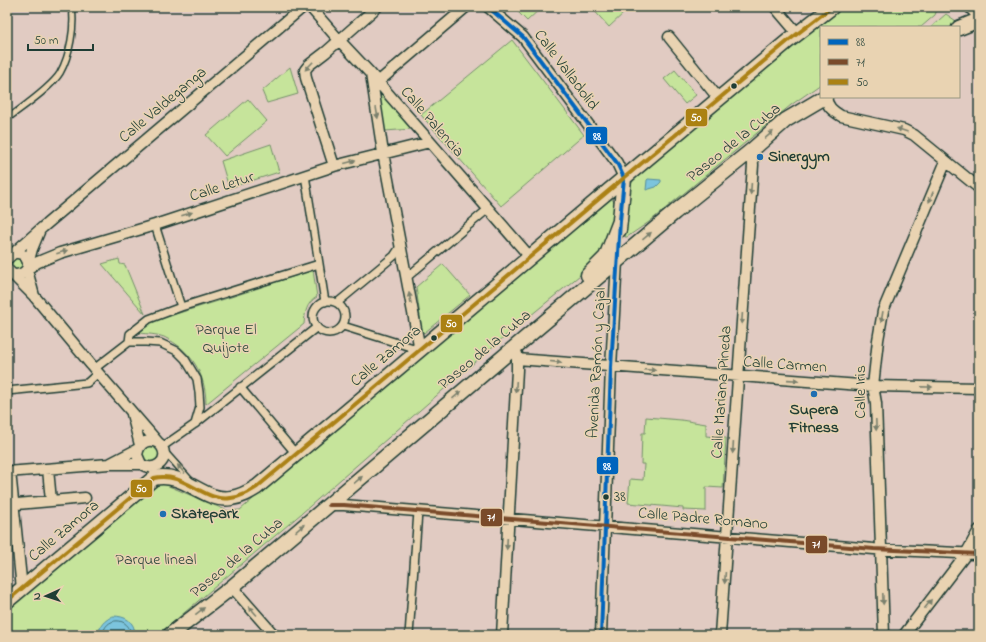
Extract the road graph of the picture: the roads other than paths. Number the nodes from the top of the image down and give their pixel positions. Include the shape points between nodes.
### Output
1 (72, 7) edge
2 (303, 7) edge
3 (310, 7) edge
4 (377, 7) edge
5 (466, 7) edge
6 (488, 7) edge
7 (775, 7) edge
8 (832, 7) edge
9 (972, 7) edge
10 (979, 14) edge
11 (979, 20) edge
12 (960, 28) edge
13 (798, 34) junction
14 (668, 37) dead end
15 (338, 40) junction
16 (371, 74) junction
17 (378, 82) junction
18 (824, 98) edge
19 (826, 98) edge
20 (719, 100) junction
21 (7, 119) edge
22 (430, 142) junction
23 (752, 150) junction
24 (383, 153) junction
25 (946, 161) junction
26 (334, 166) junction
27 (305, 175) junction
28 (624, 178) junction
29 (979, 188) edge
30 (488, 210) junction
31 (620, 221) junction
32 (155, 225) junction
33 (43, 227) junction
34 (400, 247) junction
35 (8, 257) edge
36 (530, 257) junction
37 (618, 261) junction
38 (319, 264) junction
39 (27, 267) junction
40 (10, 274) edge
41 (406, 278) junction
42 (34, 296) junction
43 (325, 302) junction
44 (337, 303) junction
45 (181, 307) junction
46 (343, 326) junction
47 (317, 327) junction
48 (129, 342) junction
49 (420, 350) junction
50 (516, 354) junction
51 (611, 367) junction
52 (96, 371) junction
53 (738, 376) junction
54 (873, 386) junction
55 (240, 387) junction
56 (979, 388) edge
57 (7, 390) edge
58 (131, 410) junction
59 (195, 424) junction
60 (139, 447) junction
61 (162, 447) junction
62 (296, 454) junction
63 (109, 464) junction
64 (143, 465) junction
65 (48, 469) junction
66 (8, 472) edge
67 (143, 487) junction
68 (198, 488) junction
69 (85, 498) dead end
70 (51, 500) junction
71 (17, 504) dead end
72 (329, 505) junction
73 (418, 512) junction
74 (508, 518) junction
75 (605, 526) junction
76 (976, 535) edge
77 (728, 536) junction
78 (881, 549) junction
79 (966, 554) junction
80 (979, 554) edge
81 (232, 587) junction
82 (22, 588) junction
83 (7, 601) edge
84 (170, 635) edge
85 (274, 635) edge
86 (409, 635) edge
87 (502, 635) edge
88 (601, 635) edge
89 (720, 635) edge
90 (884, 635) edge
91 (904, 635) edge

1 - 21 lane via 72,36 60,73 45,89
2 - 33 street, Calle Valdeganga
3 - 15 street, Calle Palencia
4 - 15 street
5 - 17 street
6 - 28 street, Calle Valladolid via 524,37 617,163
7 - 13 street
8 - 13 main road, Calle Zamora
9 - 10 main road
11 - 12 main road
13 - 20 main road, Calle Zamora
14 - 20 street
15 - 16 street, Calle Palencia
15 -> 26 street via 305,70
16 - 17 street, Calle Palencia
16 -> 24 street
17 - 22 street, Calle Palencia
23 -> 18 main road, Paseo de la Cuba via 786,120
25 -> 19 street via 904,130 841,116 827,104
20 - 28 main road, Calle Zamora
22 - 24 street, Calle Letur
22 - 30 street, Calle Palencia
37 -> 23 main road, Paseo de la Cuba
23 -> 53 street, Calle Mariana Pineda
26 -> 24 street, Calle Letur
24 - 34 street
25 - 29 street
25 -> 54 street, Calle Iris via 883,311
26 - 27 street, Calle Letur
32 -> 27 street, Calle Letur
27 - 38 street
28 - 31 main road
28 - 36 main road, Calle Zamora
30 - 36 street, Calle Palencia
30 - 41 street
31 - 37 main road
31 - 50 main road via 606,257 520,333
39 -> 32 street, Calle Letur via 60,253
32 - 45 street
33 - 35 street, Calle Valdeganga
33 - 39 street, Calle Valdeganga via 36,238
34 - 41 street
34 - 44 street via 394,256
35 - 39 street via 22,254 28,260
36 - 49 main road, Calle Zamora
37 - 50 main road, Paseo de la Cuba
37 - 51 street, Avenida Ramón y Cajal
38 - 43 street
38 - 45 street
39 - 40 street, Calle Letur via 19,276
39 - 42 street
40 - 42 street
49 -> 41 street
42 - 52 street
43 - 44 street
43 - 47 street via 320,304 314,313 313,319
44 - 46 street via 345,316
45 - 48 street via 149,319 130,334
46 - 47 street via 330,333 325,333
46 - 49 street
47 - 55 street
48 - 52 street
48 - 59 street via 160,343 177,351 185,359 197,379 199,392 200,407
49 - 62 main road, Calle Zamora
50 -> 51 street, Calle Carmen
72 -> 50 main road, Paseo de la Cuba
50 -> 74 street
51 -> 53 street, Calle Carmen
51 - 75 street, Avenida Ramón y Cajal
52 - 57 street via 87,383
52 - 58 street
53 -> 54 street, Calle Carmen
53 -> 77 street, Calle Mariana Pineda
54 -> 56 street, Calle Carmen
54 -> 78 street, Calle Iris via 876,403
55 - 59 street
55 - 62 street
58 - 60 street
58 - 61 street
59 - 61 street
60 - 61 street via 150,440
60 - 63 street
60 - 64 street via 138,459
61 - 64 street via 163,458 160,464 149,468
68 -> 61 lane, Calle Zamora
62 - 68 main road, Calle Zamora via 257,487 239,496 230,499 219,498
63 - 64 street
63 - 65 street
64 - 67 street
65 - 66 street
65 - 70 street
66 - 82 street
67 - 68 main road, Calle Zamora via 154,478 162,476
67 - 82 main road, Calle Zamora
69 - 70 street
70 - 71 street
72 - 73 street, Calle Padre Romano
81 -> 72 main road, Paseo de la Cuba
73 - 74 street, Calle Padre Romano
73 - 86 street
74 - 75 street, Calle Padre Romano
74 -> 87 street
75 - 77 street, Calle Padre Romano
75 - 88 street, Avenida Ramón y Cajal
76 - 79 street
77 - 78 street, Calle Padre Romano
77 -> 89 street, Calle Mariana Pineda
78 - 79 street, Calle Padre Romano
78 -> 90 street, Calle Iris
79 - 80 street, Calle Padre Romano
91 -> 79 street
84 -> 81 main road, Paseo de la Cuba
85 -> 81 street
82 - 83 main road, Calle Zamora

